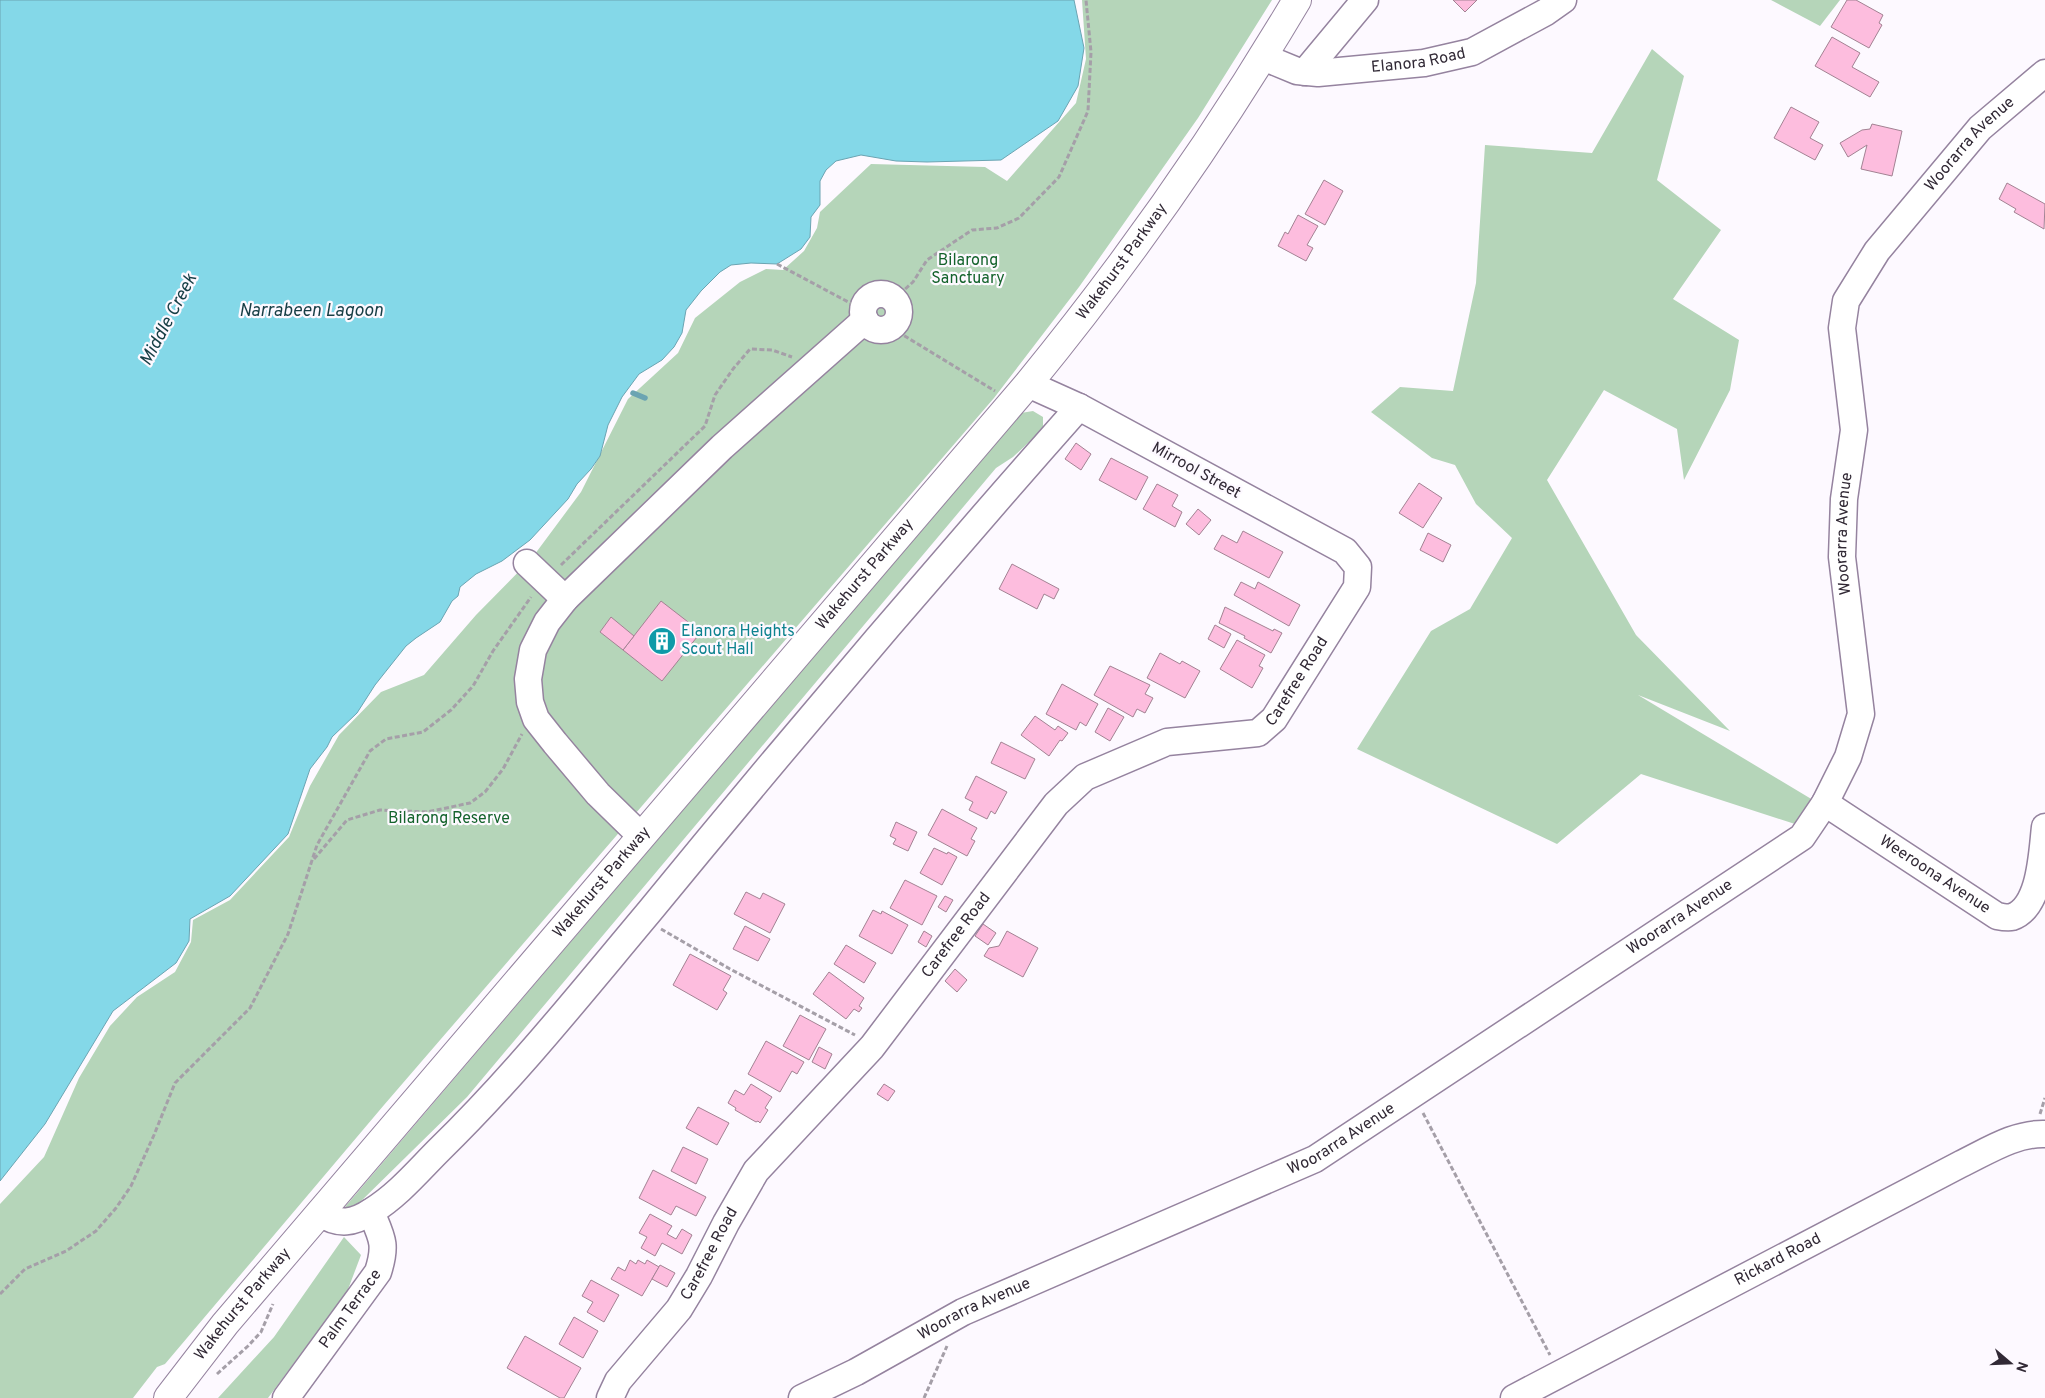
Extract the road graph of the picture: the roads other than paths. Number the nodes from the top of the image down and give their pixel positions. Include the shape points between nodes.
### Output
1 (1296, 0) edge
2 (1365, 0) edge
3 (1563, 0) edge
4 (1263, 57) junction
5 (1305, 72) junction
6 (2045, 73) edge
7 (864, 314) junction
8 (1020, 393) junction
9 (1079, 407) junction
10 (526, 563) dead end
11 (1358, 567) joint
12 (565, 599) junction
13 (1825, 803) junction
14 (2045, 826) edge
15 (641, 836) junction
16 (2045, 1134) edge
17 (371, 1212) junction
18 (320, 1213) junction
19 (168, 1398) edge
20 (286, 1398) edge
21 (610, 1398) edge
22 (802, 1398) edge
23 (1514, 1398) edge

1 - 4 main road, Wakehurst Parkway
2 - 5 street
3 - 5 street, Elanora Road via 1472,52 1424,63
4 - 5 street, Elanora Road
4 - 8 main road, Wakehurst Parkway via 1177,187 1090,307
6 - 13 street, Woorarra Avenue via 1980,128 1877,251 1846,301 1842,328 1854,430 1844,499 1842,557 1861,714 1848,757
7 - 7 street via 865,303 873,295 884,294 894,299 899,309 894,324 878,330
7 - 12 street
8 - 9 street, Mirrool Street
8 - 15 main road, Wakehurst Parkway
9 - 11 street, Mirrool Street via 1344,551
9 - 17 street via 752,785 531,1053 414,1177
10 - 12 street
11 - 21 street, Carefree Road via 1357,586 1274,719 1258,733 1167,742 1085,777 1056,804 872,1047 756,1171 679,1309 618,1380
12 - 15 street via 547,622 533,650 528,679 530,702 536,719 598,794
13 - 14 street, Weeroona Avenue via 1997,916 2010,918 2021,913 2032,899 2042,858
13 - 22 street, Woorarra Avenue via 1802,837 1315,1159 963,1312 856,1372
15 - 18 main road, Wakehurst Parkway
16 - 23 street, Rickard Road via 2012,1139 1961,1164
17 - 18 street via 353,1221 342,1222
17 - 20 street, Palm Terrace via 382,1239 384,1255 378,1272
18 - 19 main road, Wakehurst Parkway via 225,1324

